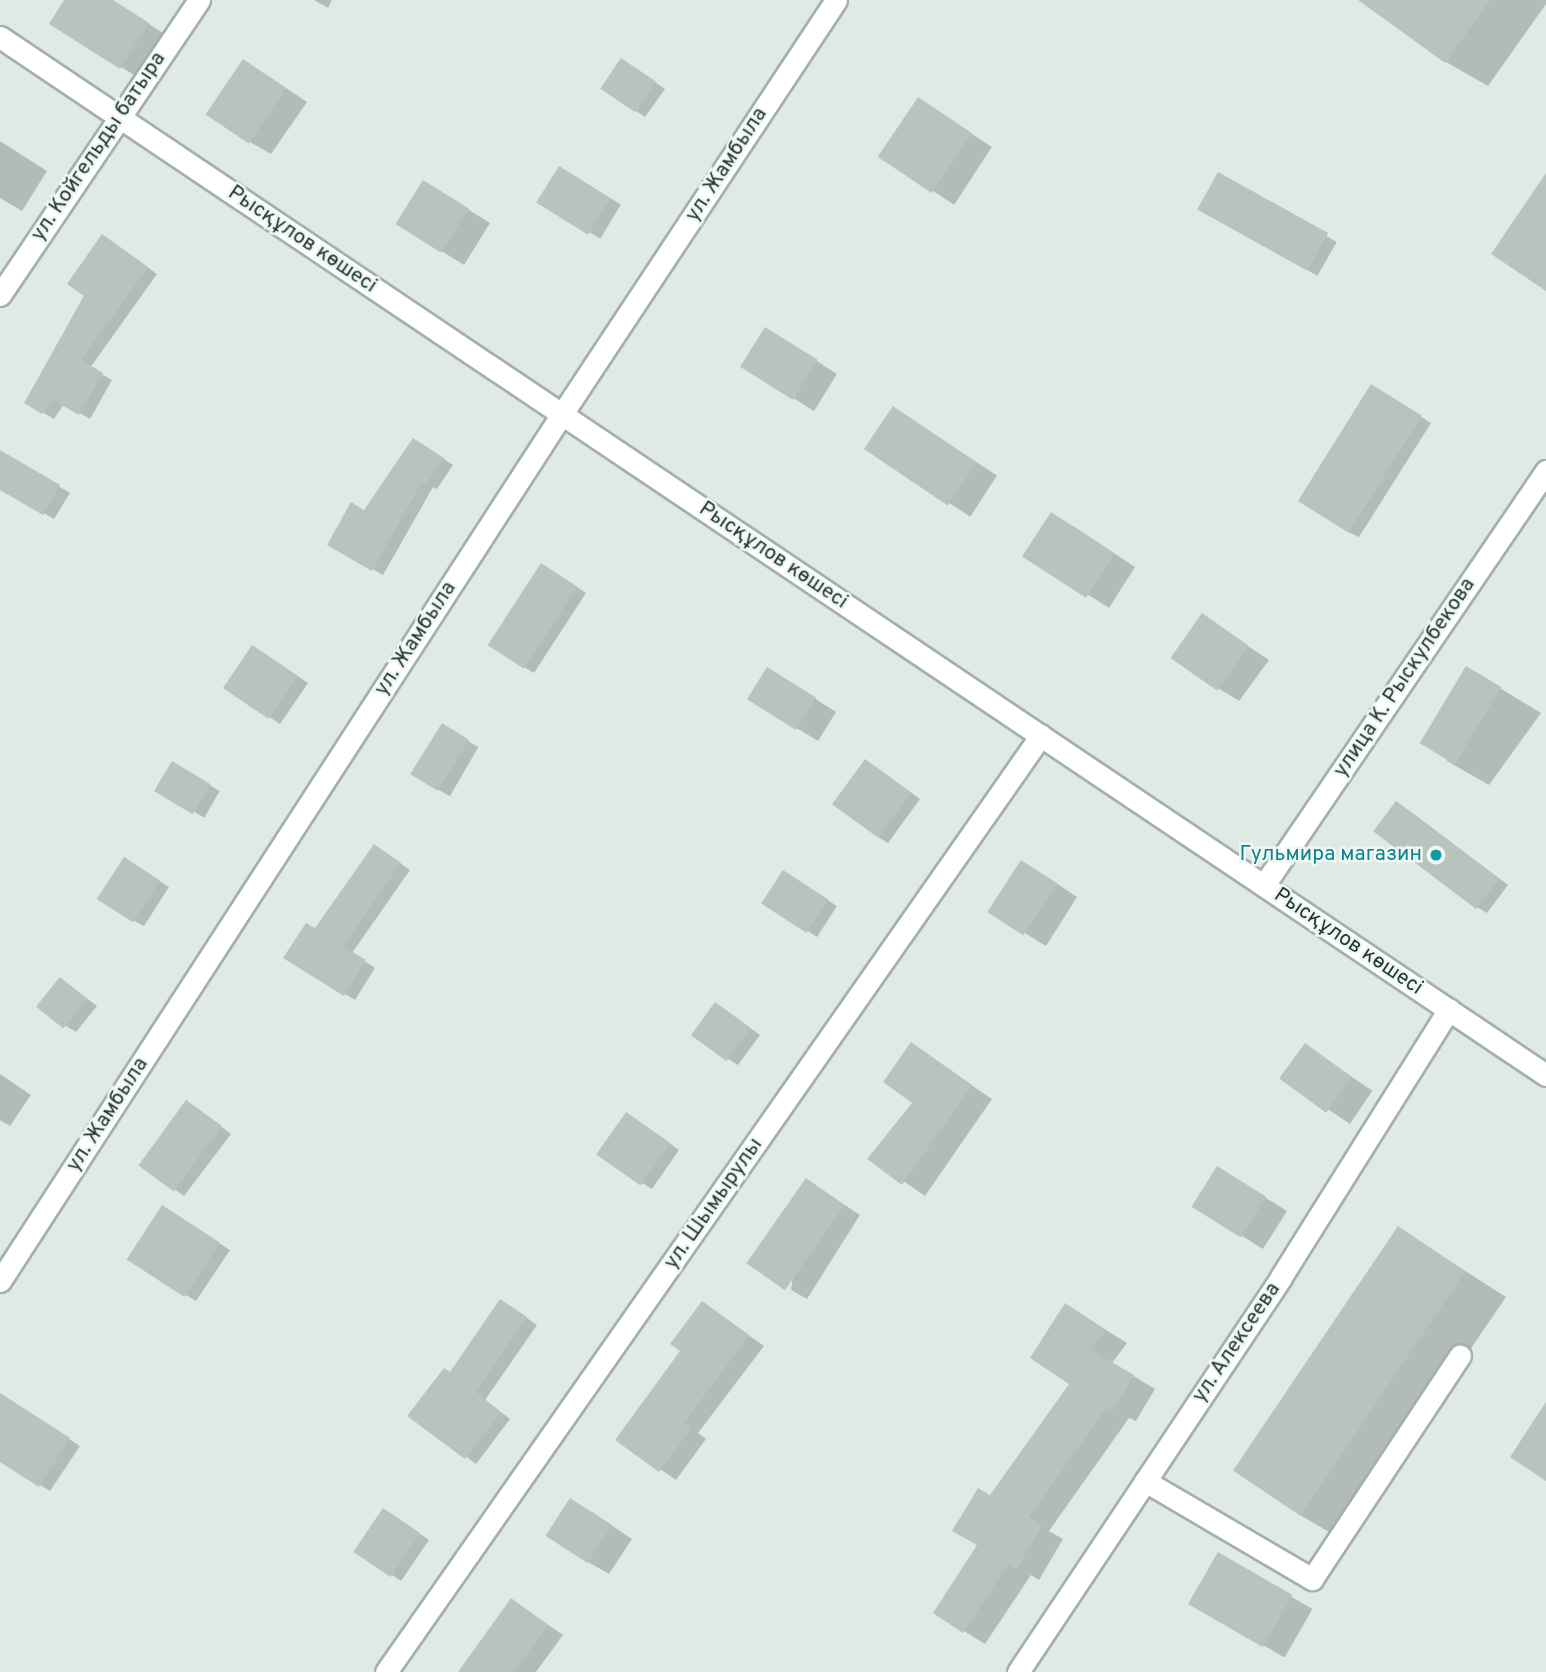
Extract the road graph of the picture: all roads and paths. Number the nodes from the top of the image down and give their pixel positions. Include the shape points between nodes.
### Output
1 (199, 0) edge
2 (836, 0) edge
3 (0, 37) edge
4 (120, 117) junction
5 (0, 295) edge
6 (562, 414) junction
7 (1546, 471) edge
8 (1041, 736) junction
9 (1264, 885) junction
10 (1449, 1009) junction
11 (1546, 1075) edge
12 (0, 1281) edge
13 (1460, 1356) dead end
14 (1145, 1481) junction
15 (386, 1672) edge
16 (1018, 1672) edge

1 - 4 street, ул. Койгельды батыра
2 - 6 street, ул. Жамбыла
3 - 4 street, Рысқұлов көшесі
4 - 5 street, ул. Койгельды батыра
4 - 6 street, Рысқұлов көшесі
6 - 8 street, Рысқұлов көшесі
6 - 12 street, ул. Жамбыла
7 - 9 street, улица К. Рыскулбекова
8 - 9 street, Рысқұлов көшесі
8 - 15 street, ул. Шымырулы
9 - 10 street, Рысқұлов көшесі
10 - 11 street, Рысқұлов көшесі
10 - 14 street, ул. Алексеева via 1281,1277
13 - 14 street via 1312,1579
14 - 16 street, ул. Алексеева

